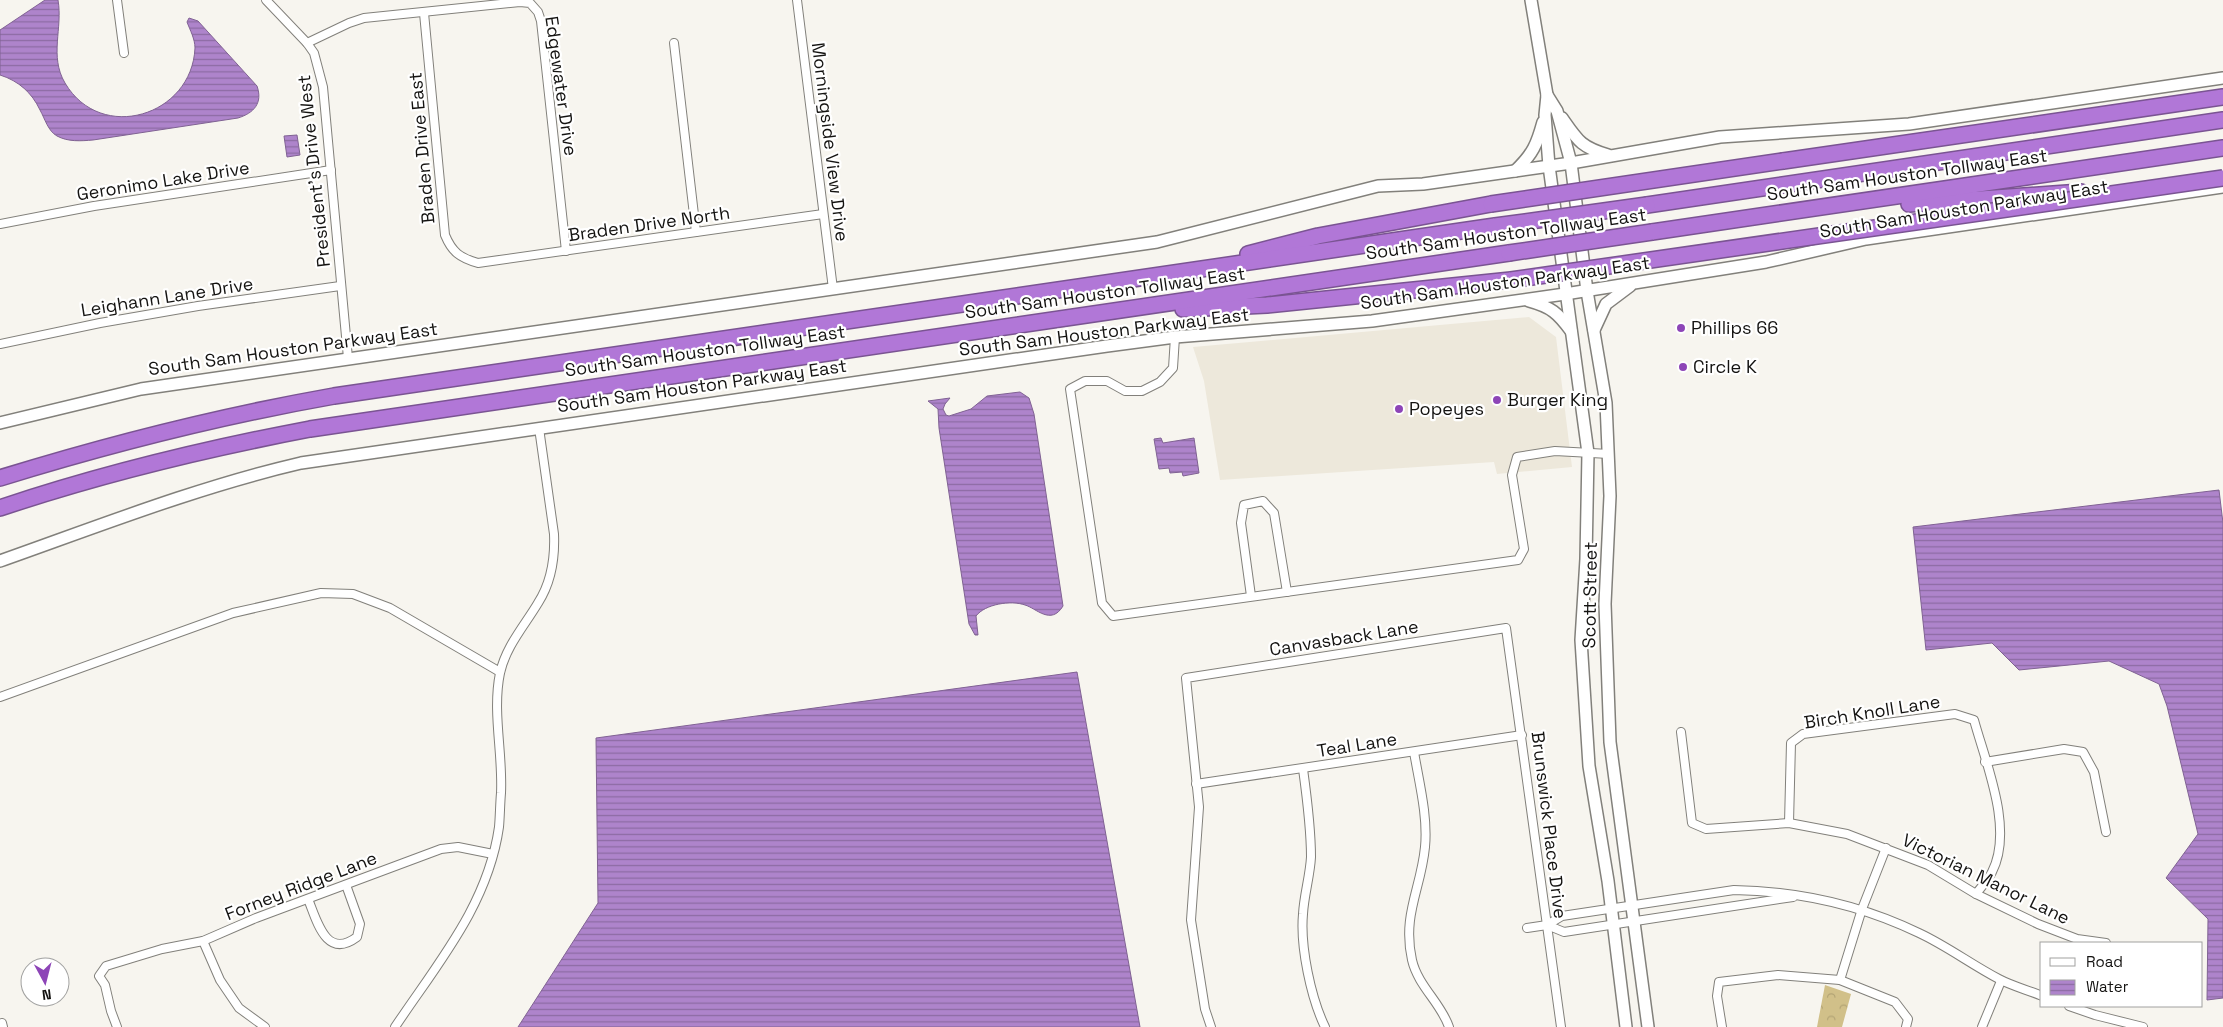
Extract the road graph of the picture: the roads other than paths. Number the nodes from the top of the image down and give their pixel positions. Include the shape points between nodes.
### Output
1 (117, 0) edge
2 (266, 0) edge
3 (797, 0) edge
4 (1531, 0) edge
5 (424, 13) junction
6 (307, 43) junction
7 (674, 43) dead end
8 (124, 53) dead end
9 (2223, 78) edge
10 (1546, 95) junction
11 (2223, 97) edge
12 (1557, 111) junction
13 (1545, 115) junction
14 (2223, 120) edge
15 (2223, 148) edge
16 (1612, 156) junction
17 (1571, 163) junction
18 (1549, 166) junction
19 (331, 170) junction
20 (1515, 171) junction
21 (1858, 174) junction
22 (2223, 178) edge
23 (2223, 183) edge
24 (2223, 187) edge
25 (823, 214) junction
26 (0, 224) edge
27 (696, 232) junction
28 (1652, 232) junction
29 (566, 251) junction
30 (478, 263) joint
31 (1172, 273) junction
32 (1635, 283) junction
33 (340, 286) junction
34 (833, 288) junction
35 (1587, 291) junction
36 (1565, 294) junction
37 (1525, 300) junction
38 (1074, 316) junction
39 (1594, 330) junction
40 (1572, 333) junction
41 (1176, 338) junction
42 (0, 344) edge
43 (348, 358) junction
44 (0, 423) edge
45 (539, 428) junction
46 (1588, 454) junction
47 (1609, 454) junction
48 (0, 478) edge
49 (0, 508) edge
50 (0, 561) edge
51 (1287, 592) junction
52 (1251, 596) junction
53 (1583, 603) junction
54 (1606, 604) junction
55 (1506, 628) joint
56 (500, 672) junction
57 (0, 696) edge
58 (1681, 732) dead end
59 (1522, 735) junction
60 (1414, 752) junction
61 (1985, 762) junction
62 (1303, 769) junction
63 (1196, 784) junction
64 (1789, 823) junction
65 (2106, 832) dead end
66 (1886, 848) junction
67 (493, 854) junction
68 (346, 885) junction
69 (1976, 894) junction
70 (1802, 896) junction
71 (308, 899) junction
72 (1633, 905) junction
73 (1612, 909) junction
74 (1862, 909) junction
75 (1635, 922) junction
76 (1613, 924) junction
77 (1547, 925) junction
78 (1527, 928) dead end
79 (203, 940) junction
80 (2076, 941) edge
81 (2091, 942) edge
82 (1840, 980) junction
83 (2001, 980) junction
84 (2040, 995) edge
85 (2072, 1007) edge
86 (1907, 1023) edge
87 (117, 1027) edge
88 (265, 1027) edge
89 (396, 1027) edge
90 (1211, 1027) edge
91 (1325, 1027) edge
92 (1449, 1027) edge
93 (1561, 1027) edge
94 (1626, 1027) edge
95 (1648, 1027) edge
96 (1722, 1027) edge
97 (1982, 1027) edge
98 (2143, 1027) edge

1 - 8 street
2 - 6 street, President's Drive West
3 - 25 street, Morningside View Drive
4 - 10 main road
5 - 6 street, Edgewater Drive via 364,18
5 - 29 street, Edgewater Drive via 520,2 530,3 538,12
5 - 30 street, Braden Drive East via 445,234 457,255
6 - 19 street, President's Drive West via 318,64 323,87
7 - 27 street
9 - 16 main road, South Sam Houston Parkway East via 1909,124 1720,137
10 - 12 main road
10 - 13 main road
11 - 21 highway via 2130,118 1892,155
11 - 31 highway, bridge via 1491,204 1318,236
12 - 16 main road via 1578,140 1589,149
12 - 17 main road, Scott Street
13 - 18 main road, Scott Street
13 - 20 main road via 1537,145
14 - 21 highway, South Sam Houston Tollway East
15 - 28 highway, South Sam Houston Tollway East
16 - 17 main road, South Sam Houston Parkway East
17 - 18 main road, South Sam Houston Parkway East
17 - 35 main road, Scott Street
18 - 20 main road, South Sam Houston Parkway East
18 - 36 main road, Scott Street
19 - 26 street, Geronimo Lake Drive via 94,206
19 - 33 street, President's Drive West
20 - 34 main road, South Sam Houston Parkway East via 1423,184 1378,186 1157,242
21 - 31 highway, South Sam Houston Tollway East, bridge
22 - 38 highway, bridge via 1511,280 1267,304
23 - 28 highway via 1920,203
24 - 32 main road, South Sam Houston Parkway East via 1866,238 1766,262
25 - 27 street, Braden Drive North
25 - 34 street, Morningside View Drive
27 - 29 street, Braden Drive North
28 - 38 highway, South Sam Houston Tollway East, bridge
29 - 30 street, Braden Drive North
31 - 48 highway, South Sam Houston Tollway East via 287,404 126,441
32 - 35 main road, South Sam Houston Parkway East
32 - 39 main road via 1606,304
33 - 42 street, Leighann Lane Drive via 198,306
33 - 43 street, President's Drive West
34 - 43 main road, South Sam Houston Parkway East
35 - 36 main road, South Sam Houston Parkway East
35 - 39 main road, Scott Street
36 - 37 main road, South Sam Houston Parkway East
36 - 40 main road, Scott Street
37 - 40 main road via 1548,306
37 - 41 main road, South Sam Houston Parkway East via 1372,321
38 - 49 highway, South Sam Houston Tollway East via 310,429 168,459
39 - 47 main road, Scott Street via 1606,403
40 - 46 main road, Scott Street
41 - 45 main road, South Sam Houston Parkway East
41 - 52 street via 1173,368 1160,382 1142,391 1125,391 1107,381 1085,381 1070,388 1102,603 1113,616
43 - 44 main road, South Sam Houston Parkway East via 141,389
45 - 50 main road, South Sam Houston Parkway East via 301,464 251,475 152,506
45 - 56 street via 555,550 546,587 513,642
46 - 47 street
46 - 51 street via 1555,451 1517,456 1512,475 1524,549 1518,560
46 - 53 main road, Scott Street
47 - 54 main road, Scott Street
51 - 52 street
51 - 52 street via 1274,513 1263,501 1244,505 1241,523
53 - 54 main road
53 - 73 main road, Scott Street via 1581,640 1589,766
54 - 72 main road, Scott Street via 1610,742
55 - 59 street, Brunswick Place Drive
55 - 63 street, Canvasback Lane via 1186,678
56 - 57 street via 390,608 353,594 321,592 234,613
56 - 67 street via 496,710 502,776 499,827
58 - 64 street, Victorian Manor Lane via 1692,823 1706,829
59 - 60 street, Teal Lane
59 - 77 street, Brunswick Place Drive
60 - 62 street, Teal Lane
60 - 92 street via 1425,845 1408,923 1409,942 1412,962
61 - 64 street, Birch Knoll Lane via 1974,720 1955,714 1803,734 1791,743
61 - 65 street via 2064,749 2083,752 2094,772
61 - 69 street, Birch Knoll Lane via 1997,802 2001,837 1992,871
62 - 63 street, Teal Lane
62 - 91 street via 1311,837 1302,917 1312,993
63 - 90 street via 1199,807 1191,920 1205,1009
64 - 66 street, Victorian Manor Lane via 1847,834
66 - 69 street, Victorian Manor Lane via 1928,865
66 - 74 street
67 - 68 street, Forney Ridge Lane via 458,847 441,849
67 - 89 street via 466,922
68 - 71 street, Forney Ridge Lane
68 - 71 street via 360,924 357,937 351,942 336,944 324,937
69 - 80 street, Victorian Manor Lane
70 - 72 street via 1734,890
70 - 74 street
70 - 75 street
71 - 79 street, Forney Ridge Lane
72 - 73 street
72 - 75 main road, Scott Street
73 - 76 main road, Scott Street
73 - 77 street via 1562,916
74 - 82 street
74 - 83 street via 1920,933
75 - 76 street
75 - 95 main road, Scott Street
76 - 77 street via 1564,932
76 - 94 main road, Scott Street
77 - 78 street
77 - 93 street, Brunswick Place Drive
79 - 87 street, Forney Ridge Lane via 106,966 100,976
79 - 88 street via 220,980 239,1008
80 - 81 street, Victorian Manor Lane
82 - 86 street via 1895,1002
82 - 96 street via 1778,975 1719,982 1717,996
83 - 84 street
83 - 97 street
85 - 98 street

